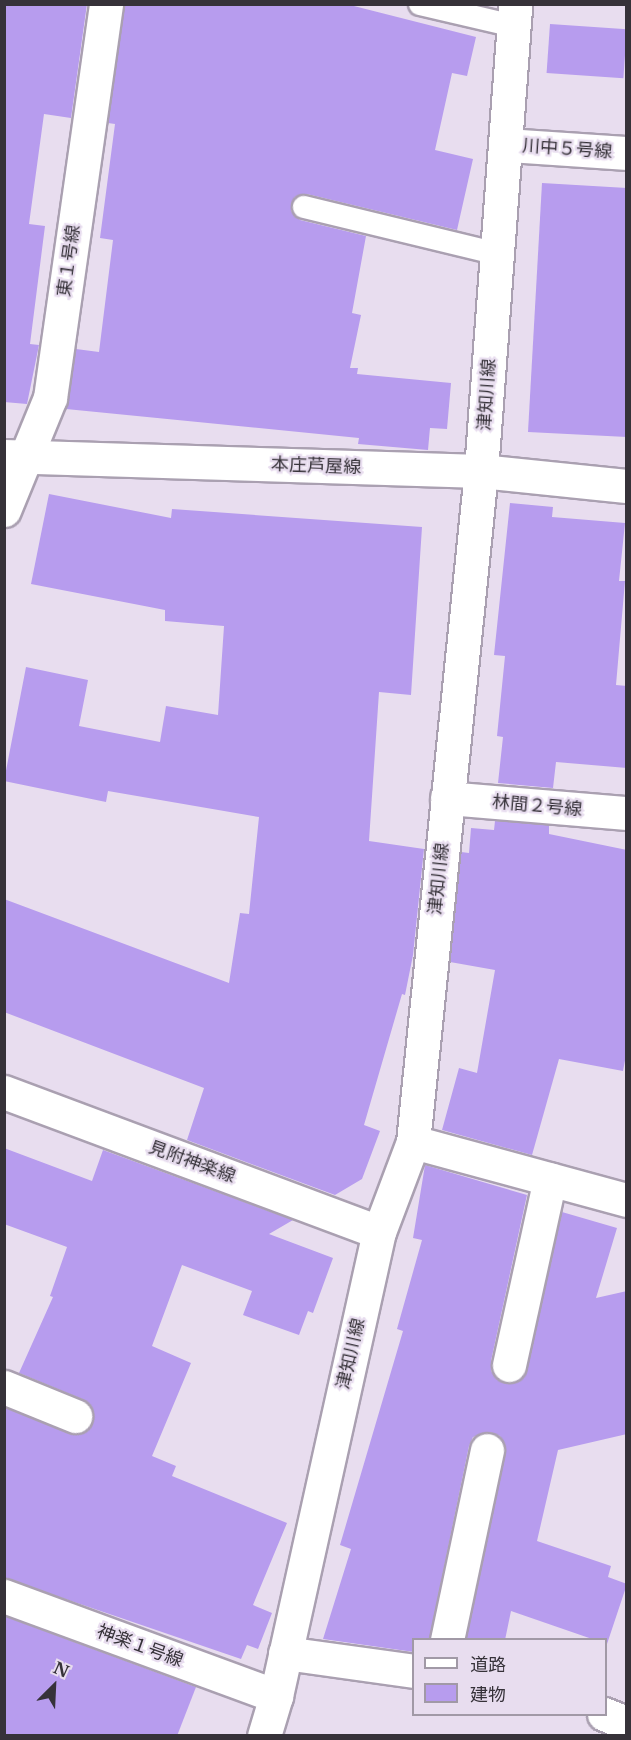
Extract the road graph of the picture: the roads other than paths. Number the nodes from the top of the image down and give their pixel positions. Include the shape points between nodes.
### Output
1 (106, 4) edge
2 (420, 4) edge
3 (514, 15) edge
4 (507, 145) junction
5 (627, 153) edge
6 (303, 207) dead end
7 (498, 254) junction
8 (16, 456) edge
9 (481, 471) junction
10 (627, 486) edge
11 (4, 510) edge
12 (447, 798) junction
13 (627, 813) edge
14 (4, 1092) edge
15 (413, 1142) junction
16 (550, 1179) junction
17 (626, 1198) edge
18 (380, 1232) junction
19 (509, 1365) dead end
20 (4, 1388) edge
21 (75, 1416) dead end
22 (487, 1450) dead end
23 (4, 1596) edge
24 (447, 1638) edge
25 (285, 1653) junction
26 (412, 1671) edge
27 (276, 1696) junction
28 (607, 1715) edge
29 (627, 1723) edge
30 (264, 1736) edge

1 - 8 street, 東１号線 via 50,398
2 - 3 lane
3 - 4 street, 津知川線
4 - 5 street, 川中５号線
4 - 7 street, 津知川線
6 - 7 lane
7 - 9 street, 津知川線
8 - 9 street, 本庄芦屋線
8 - 11 street, 東１号線
9 - 10 street, 本庄芦屋線
9 - 12 street, 津知川線
12 - 13 street, 林間２号線
12 - 15 street, 津知川線
14 - 18 street, 見附神楽線
15 - 16 street
15 - 18 street, 津知川線
16 - 17 street
16 - 19 street
18 - 25 street, 津知川線
20 - 21 street
22 - 24 street
23 - 27 street, 神楽１号線
25 - 26 street
25 - 27 street, 津知川線
27 - 30 street, 津知川線
28 - 29 street

